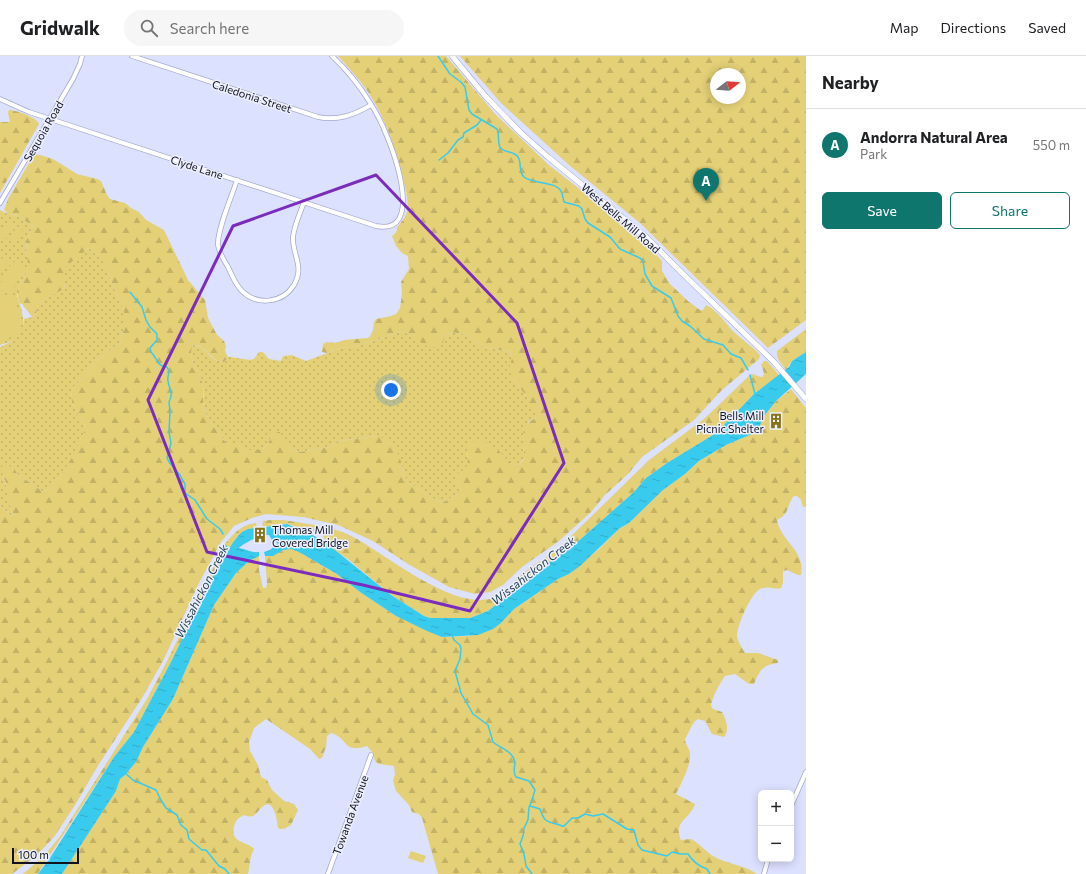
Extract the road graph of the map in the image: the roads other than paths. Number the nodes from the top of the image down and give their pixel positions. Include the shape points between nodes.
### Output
1 (82, 56) edge
2 (132, 56) edge
3 (332, 56) edge
4 (452, 56) edge
5 (0, 99) edge
6 (371, 105) junction
7 (50, 119) junction
8 (237, 180) junction
9 (304, 202) junction
10 (0, 203) edge
11 (806, 400) edge
12 (371, 755) dead end
13 (806, 772) edge
14 (801, 784) junction
15 (806, 786) edge
16 (794, 799) edge
17 (767, 862) edge
18 (328, 874) edge
19 (764, 874) edge

1 - 7 street, Sequoia Road via 76,74
2 - 6 street, Caledonia Street via 318,117 346,117
3 - 6 street via 355,81
4 - 11 street, West Bells Mill Road via 490,102 521,133 645,236 778,366
5 - 7 street, Clyde Lane
6 - 9 street, Clyde Lane via 390,143 400,180 403,209 400,218 387,227 380,227
7 - 8 street, Clyde Lane
7 - 10 street, Sequoia Road
8 - 9 street, Clyde Lane
8 - 9 street via 218,244 237,284 252,298 269,301 277,299 291,289 298,275 293,236
12 - 18 street, Towanda Avenue
13 - 14 street
14 - 15 street
14 - 16 street
17 - 19 street

